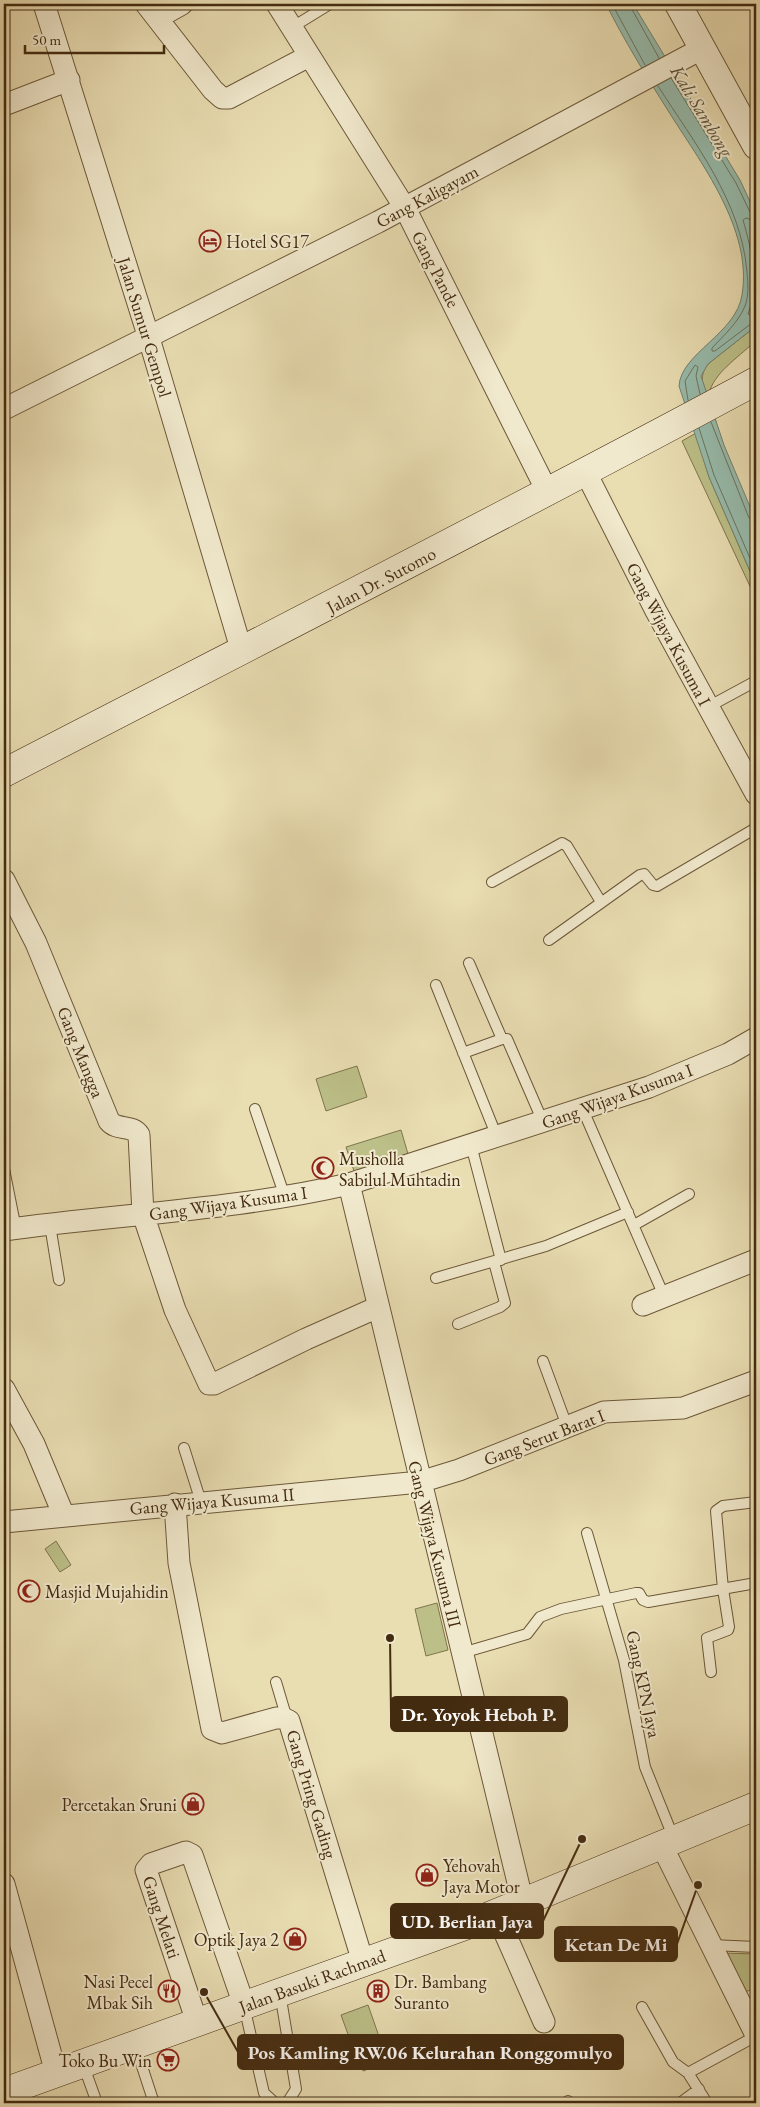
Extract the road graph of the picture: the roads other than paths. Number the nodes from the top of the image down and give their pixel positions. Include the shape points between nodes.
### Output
1 (44, 4) edge
2 (182, 4) edge
3 (276, 4) edge
4 (330, 4) edge
5 (678, 4) edge
6 (152, 11) edge
7 (292, 28) junction
8 (703, 48) junction
9 (310, 56) junction
10 (69, 80) junction
11 (4, 105) edge
12 (756, 146) edge
13 (405, 208) junction
14 (148, 335) junction
15 (756, 381) edge
16 (4, 409) edge
17 (586, 473) junction
18 (548, 493) junction
19 (242, 652) junction
20 (756, 681) edge
21 (708, 707) junction
22 (4, 773) edge
23 (756, 794) edge
24 (756, 828) edge
25 (4, 880) edge
26 (492, 882) dead end
27 (601, 902) junction
28 (549, 940) dead end
29 (469, 963) dead end
30 (436, 985) dead end
31 (756, 1038) edge
32 (502, 1039) junction
33 (463, 1053) junction
34 (255, 1109) dead end
35 (583, 1110) junction
36 (543, 1122) junction
37 (496, 1137) junction
38 (471, 1145) junction
39 (4, 1169) edge
40 (349, 1184) junction
41 (690, 1194) dead end
42 (285, 1197) junction
43 (628, 1212) junction
44 (143, 1214) junction
45 (50, 1225) junction
46 (634, 1225) junction
47 (10, 1229) edge
48 (756, 1260) edge
49 (498, 1261) junction
50 (436, 1278) dead end
51 (59, 1280) dead end
52 (664, 1296) junction
53 (643, 1305) dead end
54 (378, 1307) junction
55 (458, 1324) dead end
56 (543, 1361) dead end
57 (756, 1381) edge
58 (4, 1389) edge
59 (567, 1426) junction
60 (184, 1448) dead end
61 (420, 1482) junction
62 (200, 1502) junction
63 (756, 1502) edge
64 (175, 1504) junction
65 (64, 1516) junction
66 (4, 1522) edge
67 (588, 1533) dead end
68 (756, 1583) edge
69 (723, 1589) junction
70 (606, 1599) junction
71 (462, 1653) junction
72 (711, 1672) dead end
73 (276, 1682) dead end
74 (287, 1720) junction
75 (756, 1806) edge
76 (669, 1844) junction
77 (4, 1884) edge
78 (523, 1903) junction
79 (496, 1913) junction
80 (711, 1946) junction
81 (756, 1947) edge
82 (363, 1962) junction
83 (279, 1992) junction
84 (244, 2005) junction
85 (642, 2007) dead end
86 (197, 2022) junction
87 (544, 2022) dead end
88 (756, 2035) edge
89 (135, 2044) junction
90 (82, 2063) junction
91 (56, 2073) junction
92 (688, 2073) junction
93 (699, 2089) junction
94 (4, 2092) edge
95 (97, 2103) edge
96 (154, 2103) edge
97 (275, 2103) edge
98 (287, 2103) edge
99 (680, 2103) edge
100 (707, 2103) edge

1 - 10 street, Jalan Sumur Gempol
2 - 6 street
3 - 7 street, Gang Pande
4 - 7 lane
5 - 8 street
6 - 9 street via 222,98 229,98
7 - 9 street, Gang Pande
8 - 12 street
8 - 13 street, Gang Kaligayam
9 - 13 street, Gang Pande
10 - 11 street
10 - 14 street, Jalan Sumur Gempol
13 - 14 street, Gang Kaligayam
13 - 18 street, Gang Pande
14 - 16 street, Gang Kaligayam
14 - 19 street, Jalan Sumur Gempol
15 - 17 main road, Jalan Dr. Sutomo
17 - 18 main road, Jalan Dr. Sutomo
17 - 21 street, Gang Wijaya Kusuma I
18 - 19 main road, Jalan Dr. Sutomo
19 - 22 main road, Jalan Dr. Sutomo
20 - 21 lane
21 - 23 street, Gang Wijaya Kusuma I
24 - 27 lane via 657,886 642,874
25 - 44 street, Gang Mangga via 36,943 109,1121 115,1126 134,1129 139,1135
26 - 27 lane via 562,843
27 - 28 lane
29 - 32 lane
30 - 33 lane
31 - 35 street, Gang Wijaya Kusuma I via 685,1073
32 - 33 lane
32 - 36 lane via 507,1039 510,1044
33 - 37 lane
34 - 42 lane
35 - 36 street, Gang Wijaya Kusuma I
35 - 43 lane
36 - 37 street, Gang Wijaya Kusuma I
37 - 38 street, Gang Wijaya Kusuma I
38 - 40 street, Gang Wijaya Kusuma I
38 - 49 lane
39 - 47 lane
40 - 42 street, Gang Wijaya Kusuma I
40 - 54 street, Gang Wijaya Kusuma III
41 - 46 lane
42 - 44 street, Gang Wijaya Kusuma I
43 - 46 lane
43 - 49 lane via 564,1239
44 - 45 street, Gang Wijaya Kusuma I
44 - 54 street via 175,1310 210,1385
45 - 47 street, Gang Wijaya Kusuma I
45 - 51 lane
46 - 52 lane
48 - 52 street
49 - 50 lane
49 - 55 lane via 504,1304
52 - 53 street
54 - 61 street, Gang Wijaya Kusuma III
56 - 59 lane
57 - 59 street, Gang Serut Barat I via 683,1408 612,1411
58 - 65 street via 34,1444
59 - 61 street, Gang Serut Barat I via 459,1470
60 - 62 lane
61 - 62 street, Gang Wijaya Kusuma II
61 - 71 street, Gang Wijaya Kusuma III
62 - 64 street, Gang Wijaya Kusuma II
63 - 69 lane via 723,1506 716,1511
64 - 65 street, Gang Wijaya Kusuma II
64 - 74 street, Gang Pring Gading via 179,1563 212,1729 222,1733 276,1718
65 - 66 street, Gang Wijaya Kusuma II
67 - 70 lane, Gang KPN Jaya
68 - 69 lane
69 - 70 lane via 647,1602 638,1593
69 - 72 lane via 729,1627 707,1638
70 - 71 lane via 546,1614 538,1618 527,1634
70 - 76 lane, Gang KPN Jaya via 626,1669 645,1767
71 - 78 street, Gang Wijaya Kusuma III
73 - 74 lane
74 - 82 street, Gang Pring Gading
75 - 76 main road, Jalan Basuki Rachmad
76 - 78 main road, Jalan Basuki Rachmad
76 - 80 street
77 - 91 street
78 - 79 main road, Jalan Basuki Rachmad
79 - 82 main road, Jalan Basuki Rachmad
79 - 87 street
80 - 81 lane
80 - 88 street
82 - 83 main road, Jalan Basuki Rachmad
83 - 84 main road, Jalan Basuki Rachmad
83 - 98 lane via 296,2088
84 - 86 main road, Jalan Basuki Rachmad
84 - 86 street, Gang Melati via 192,1855 186,1852 151,1864 146,1870
84 - 97 lane via 264,2093
85 - 92 lane via 671,2058
86 - 89 main road, Jalan Basuki Rachmad
88 - 92 lane
89 - 90 main road, Jalan Basuki Rachmad
89 - 96 lane
90 - 91 main road, Jalan Basuki Rachmad
90 - 95 lane
91 - 94 main road, Jalan Basuki Rachmad
92 - 93 lane
93 - 99 lane
93 - 100 lane

